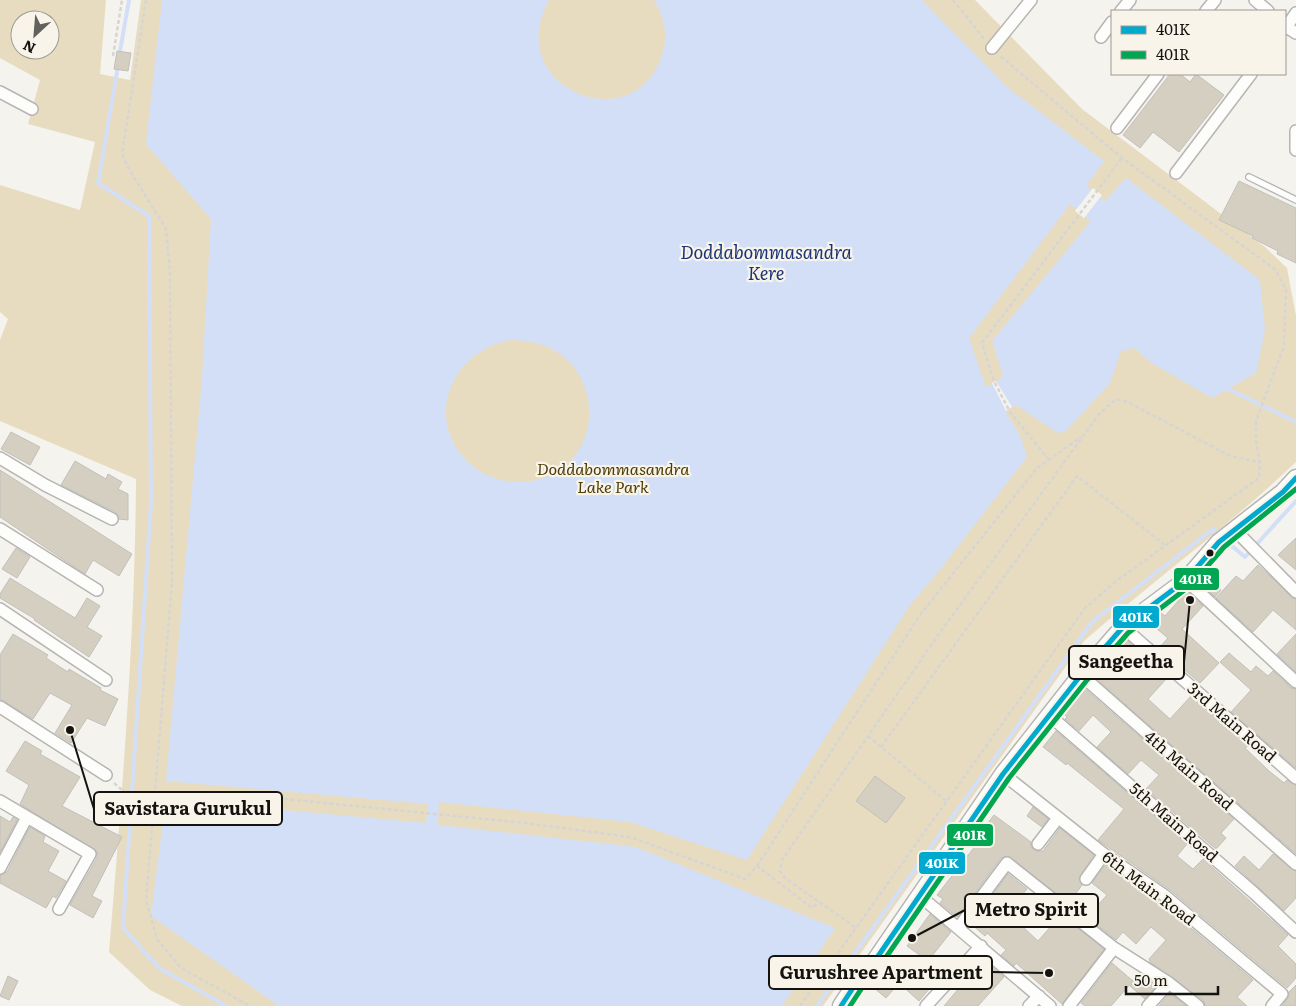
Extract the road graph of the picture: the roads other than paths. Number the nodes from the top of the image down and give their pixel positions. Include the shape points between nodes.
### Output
1 (1031, 0) edge
2 (1130, 0) edge
3 (1215, 0) edge
4 (1255, 0) edge
5 (1122, 10) edge
6 (1207, 10) edge
7 (1267, 10) edge
8 (1296, 13) edge
9 (1111, 23) edge
10 (1288, 29) edge
11 (1101, 37) dead end
12 (992, 48) road end
13 (1157, 75) edge
14 (1250, 75) edge
15 (0, 92) edge
16 (32, 110) dead end
17 (1117, 128) dead end
18 (1296, 131) edge
19 (1296, 150) edge
20 (1176, 173) dead end
21 (1249, 177) dead end
22 (1296, 200) edge
23 (0, 458) edge
24 (1296, 478) edge
25 (112, 519) dead end
26 (0, 529) edge
27 (1234, 530) junction
28 (1186, 580) junction
29 (97, 590) dead end
30 (1296, 592) edge
31 (0, 609) edge
32 (1123, 627) junction
33 (1081, 675) junction
34 (106, 680) dead end
35 (1296, 682) edge
36 (0, 707) edge
37 (1049, 715) junction
38 (1003, 774) junction
39 (106, 775) road end
40 (1296, 778) edge
41 (0, 801) edge
42 (27, 817) junction
43 (1058, 818) junction
44 (1038, 844) dead end
45 (1104, 854) junction
46 (1296, 864) edge
47 (0, 868) edge
48 (1086, 879) dead end
49 (920, 896) junction
50 (59, 909) dead end
51 (959, 927) junction
52 (1296, 932) edge
53 (981, 946) junction
54 (1114, 948) junction
55 (872, 965) junction
56 (1169, 983) junction
57 (1039, 996) junction
58 (840, 1006) edge
59 (851, 1006) edge
60 (926, 1006) edge
61 (1029, 1006) edge
62 (1050, 1006) edge
63 (1069, 1006) edge
64 (1148, 1006) edge
65 (1198, 1006) edge
66 (1272, 1006) edge

1 - 12 street
2 - 5 street
3 - 6 street
4 - 7 street
8 - 10 street
9 - 11 street
13 - 17 street
14 - 20 street
15 - 16 street
18 - 19 street
21 - 22 lane
23 - 25 street
24 - 27 main road
26 - 29 street
27 - 28 main road via 1219,542
27 - 30 street
28 - 32 main road
28 - 35 street
31 - 34 street
32 - 33 main road
32 - 40 street, 3rd Main Road
33 - 37 main road
33 - 46 street, 4th Main Road
36 - 39 street
37 - 38 main road
37 - 52 street, 5th Main Road
38 - 43 street, 6th Main Road
38 - 49 main road
41 - 42 street
42 - 47 street
42 - 50 street via 90,854
43 - 44 street
43 - 45 street, 6th Main Road
45 - 48 street
45 - 66 street, 6th Main Road via 1164,895 1282,994
49 - 51 street
49 - 55 main road
51 - 53 street
51 - 54 street via 1007,863
53 - 57 street
53 - 60 street
54 - 56 street
54 - 63 street
55 - 58 main road via 866,968
55 - 59 main road via 872,974
56 - 64 street
56 - 65 street
57 - 61 street
57 - 62 street

